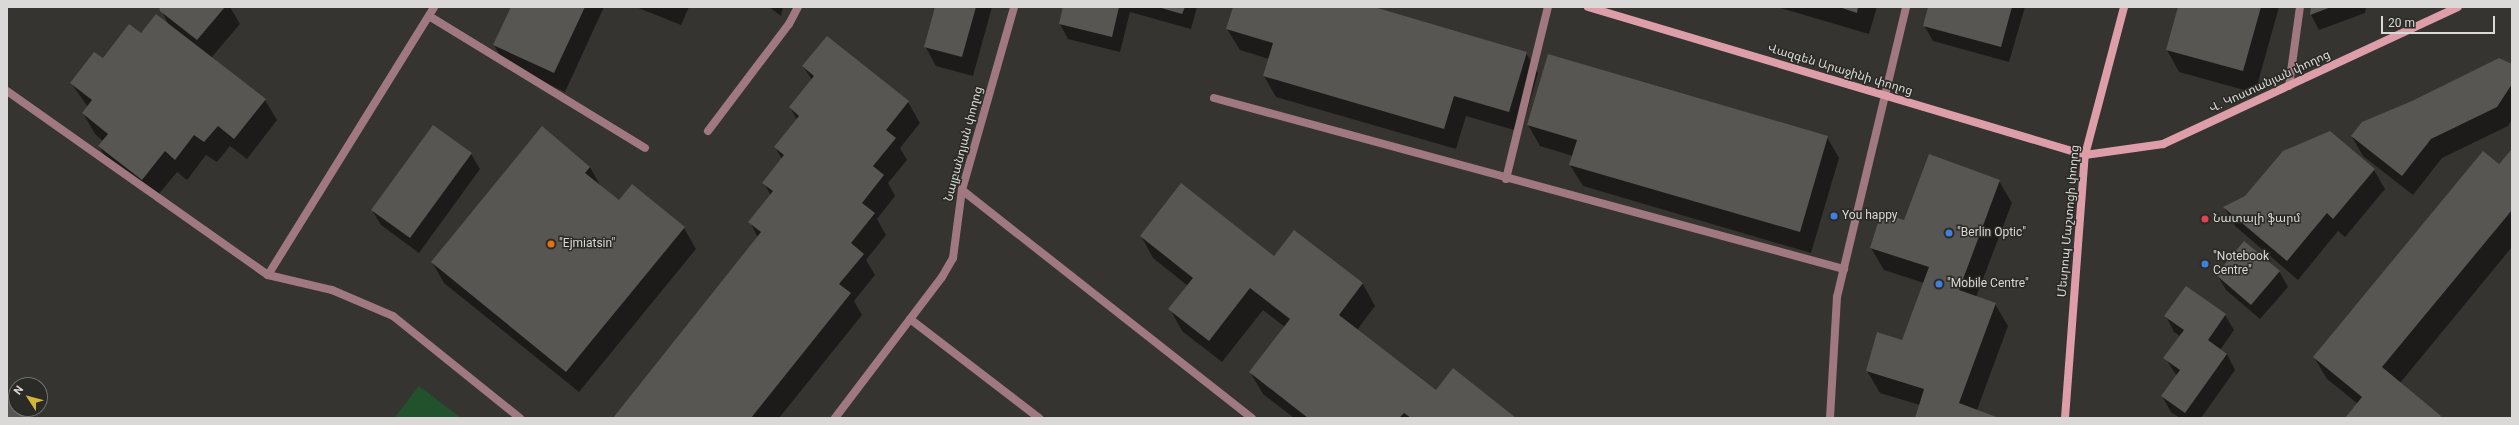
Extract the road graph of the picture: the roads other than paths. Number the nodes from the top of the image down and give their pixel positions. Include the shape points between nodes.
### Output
1 (434, 7) edge
2 (798, 7) edge
3 (1014, 7) edge
4 (1548, 7) edge
5 (1588, 7) edge
6 (1906, 7) edge
7 (2124, 7) edge
8 (2300, 7) edge
9 (2458, 7) edge
10 (429, 16) junction
11 (2289, 86) junction
12 (7, 91) edge
13 (1884, 96) junction
14 (1214, 98) dead end
15 (708, 131) dead end
16 (645, 148) dead end
17 (2085, 155) junction
18 (1506, 179) junction
19 (962, 190) junction
20 (1844, 269) junction
21 (268, 275) junction
22 (910, 319) junction
23 (520, 418) edge
24 (835, 418) edge
25 (1039, 418) edge
26 (1252, 418) edge
27 (1830, 418) edge
28 (2065, 418) edge

1 - 10 street
2 - 15 street via 789,24
3 - 19 street, Նալբանդյան փողոց
4 - 18 street
5 - 13 street, Վազգեն Արաջինի փողոց
6 - 13 street
7 - 17 street, Մեսրոպ Մաշտոցի փողոց
8 - 11 street
9 - 11 street, Վ. Կոստանյան փողոց
10 - 16 street
10 - 21 street
11 - 17 street, Վ. Կոստանյան փողոց via 2163,144
12 - 21 street
13 - 17 street, Վազգեն Արաջինի փողոց
13 - 20 street
14 - 18 street
17 - 28 street, Մեսրոպ Մաշտոցի փողոց
18 - 20 street
19 - 22 street, Նալբանդյան փողոց via 953,258
19 - 26 street
20 - 27 street via 1837,297
21 - 23 street via 332,290 393,316
22 - 24 street, Նալբանդյան փողոց
22 - 25 street

